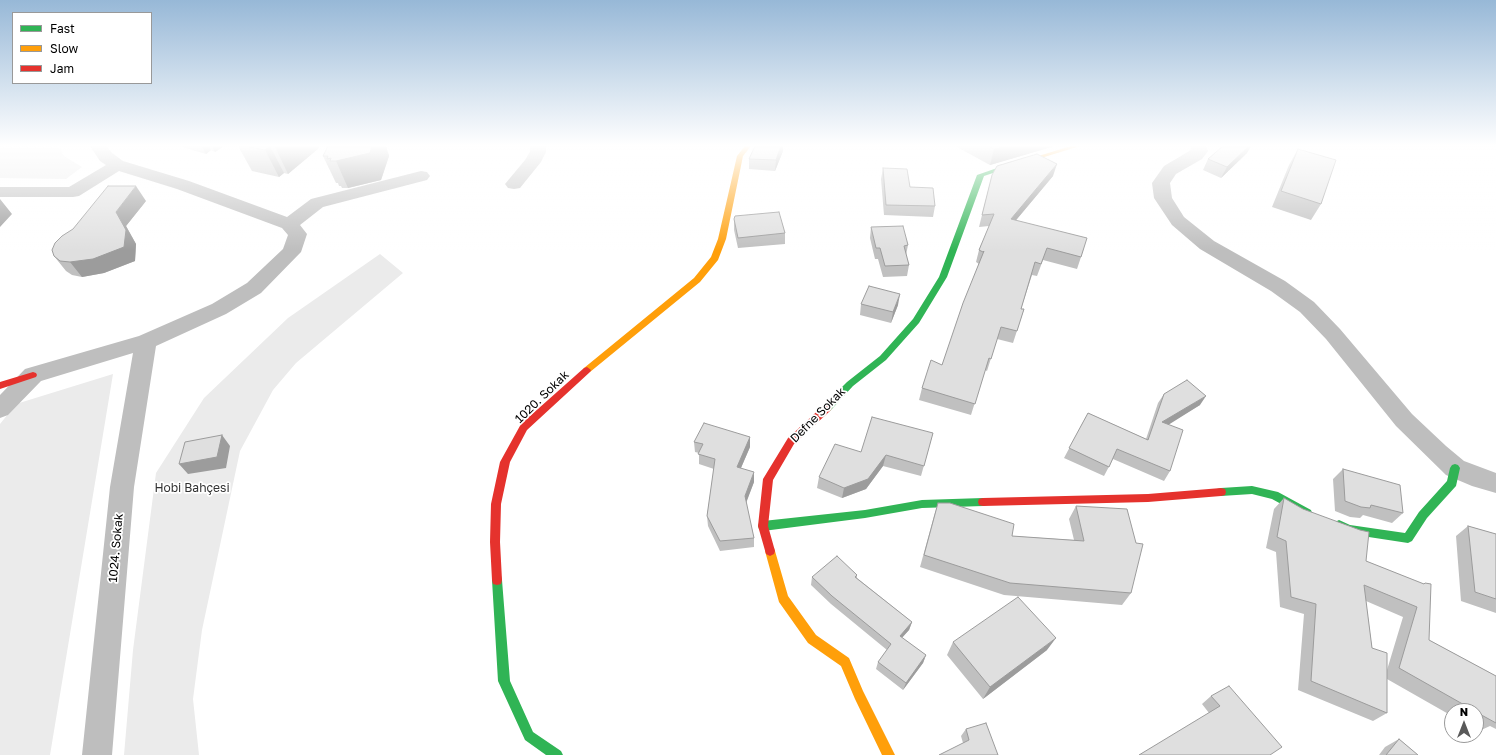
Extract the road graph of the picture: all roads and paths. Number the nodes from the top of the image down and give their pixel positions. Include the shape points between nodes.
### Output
1 (91, 181) edge
2 (171, 181) edge
3 (401, 181) edge
4 (516, 181) edge
5 (735, 181) edge
6 (979, 181) edge
7 (1163, 181) edge
8 (514, 184) dead end
9 (0, 192) edge
10 (289, 224) junction
11 (146, 342) junction
12 (33, 374) junction
13 (0, 377) edge
14 (0, 386) edge
15 (0, 409) edge
16 (1455, 468) junction
17 (1496, 483) edge
18 (1316, 516) edge
19 (1329, 522) edge
20 (764, 526) junction
21 (97, 755) edge
22 (557, 755) edge
23 (889, 755) edge

1 - 9 street via 73,192
2 - 10 street
3 - 10 street via 317,203
4 - 8 street
5 - 22 street, 1020. Sokak via 722,239 715,258 697,280 584,373 524,427 505,462 496,504 495,542 504,681 529,736
6 - 20 street, Defne Sokak via 943,277 916,321 883,358 850,384 791,441 768,479
7 - 16 street via 1163,198 1178,221 1208,245 1278,286 1307,307 1333,334 1404,420
10 - 11 street via 298,234 291,252 254,288 219,309
11 - 12 street
11 - 21 street, 1024. Sokak via 122,487
12 - 13 street
12 - 14 street
12 - 15 street
16 - 17 street
16 - 19 street via 1452,483 1423,514 1408,538 1349,529
18 - 20 street via 1274,495 1252,490 1148,498 922,504 865,514
20 - 23 street, Defne Sokak via 783,598 812,639 845,662

